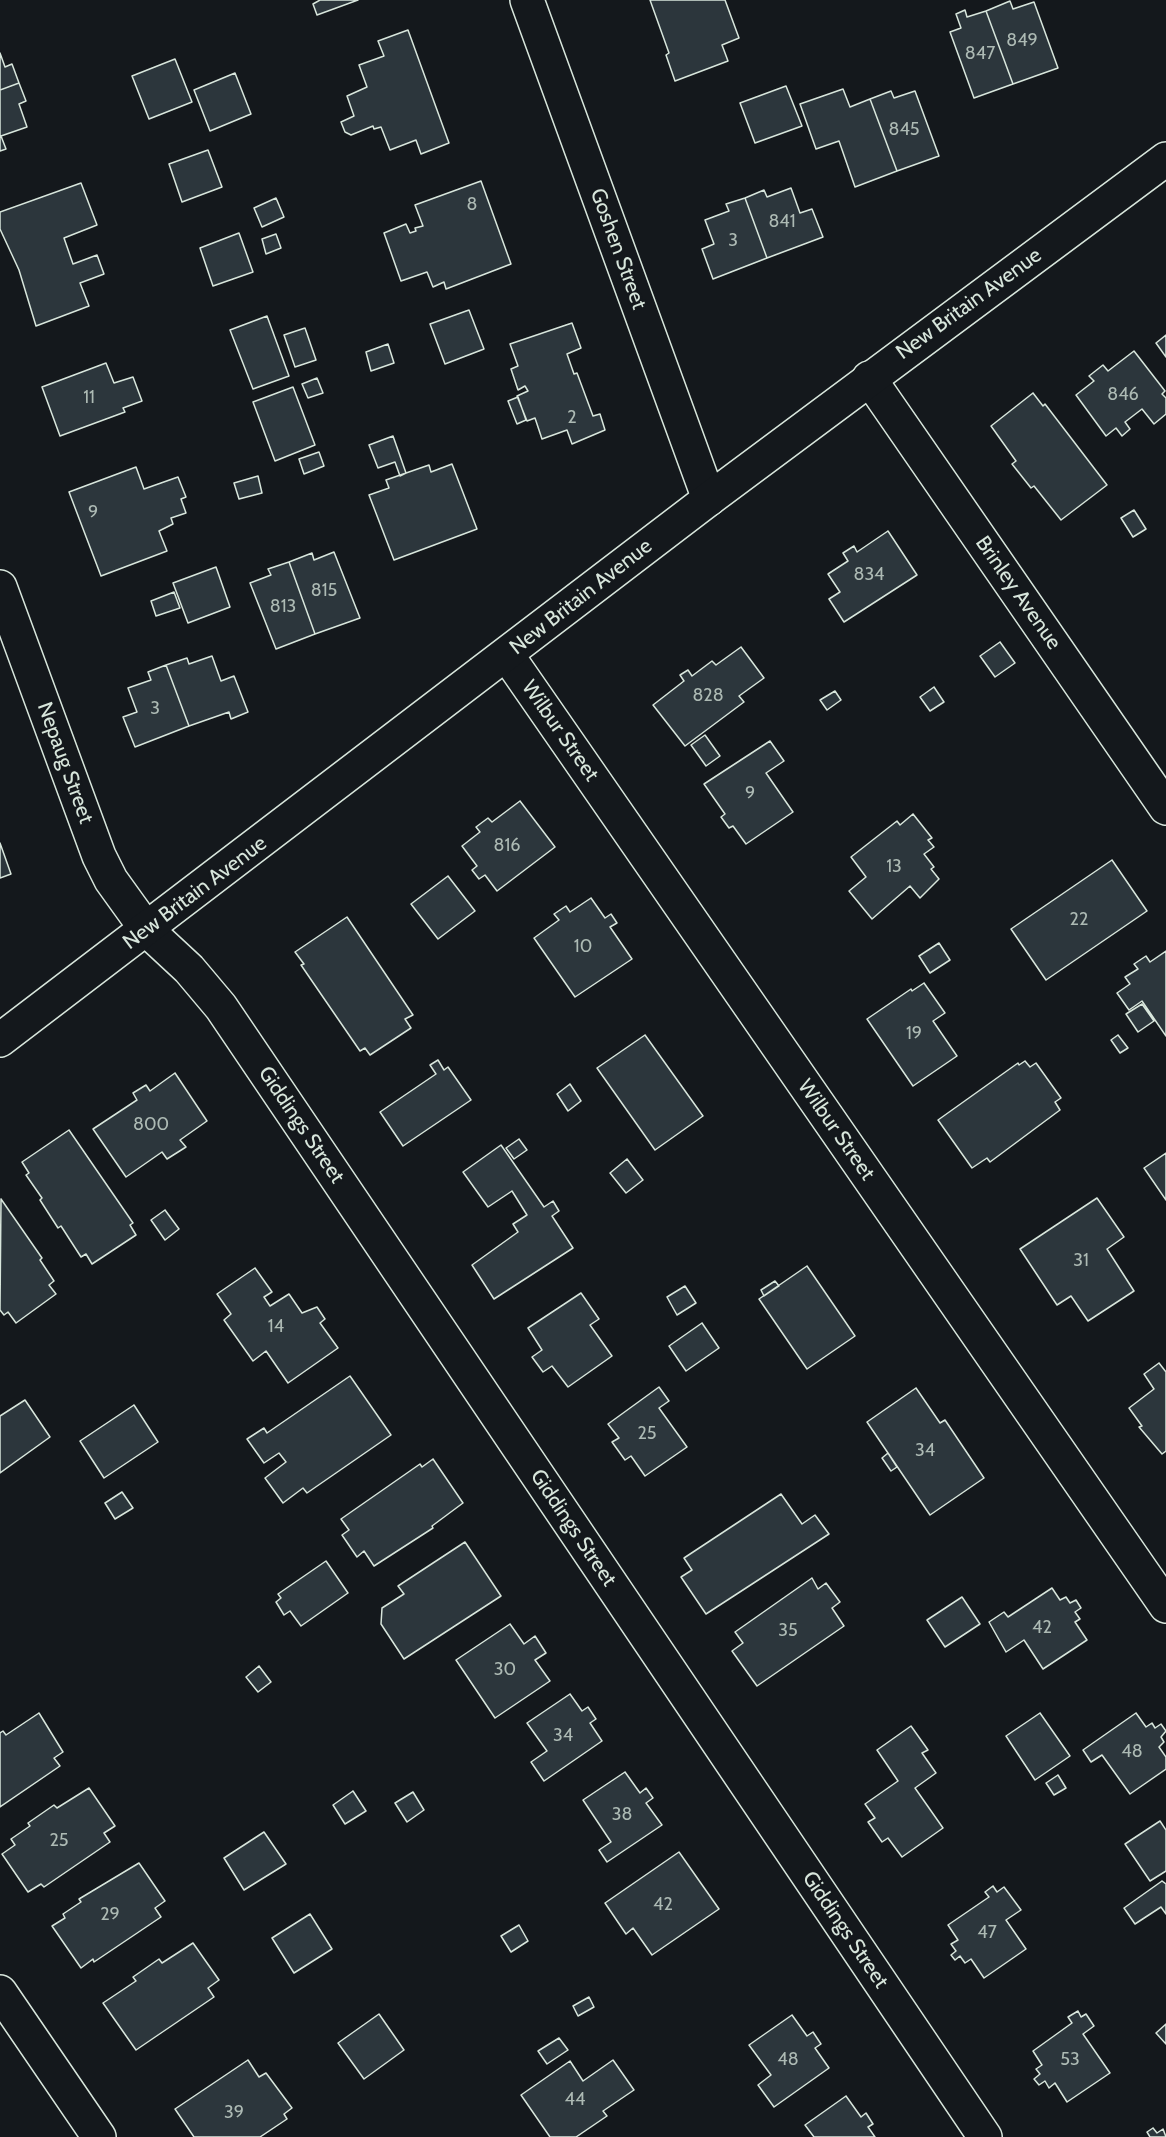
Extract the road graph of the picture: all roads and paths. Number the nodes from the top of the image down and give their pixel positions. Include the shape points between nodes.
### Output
1 (527, 0) edge
2 (1166, 159) edge
3 (869, 378) junction
4 (709, 499) junction
5 (0, 587) edge
6 (507, 655) junction
7 (1166, 808) edge
8 (147, 930) junction
9 (0, 1040) edge
10 (1166, 1606) edge
11 (0, 1992) edge
12 (99, 2137) edge
13 (985, 2137) edge

1 - 4 street, Goshen Street
2 - 3 street, New Britain Avenue
3 - 4 street, New Britain Avenue
3 - 7 street, Brinley Avenue
4 - 6 street, New Britain Avenue
5 - 8 street, Nepaug Street via 99,856 127,905
6 - 8 street, New Britain Avenue
6 - 10 street, Wilbur Street
8 - 9 street, New Britain Avenue
8 - 13 street, Giddings Street via 189,969 221,1007
11 - 12 street

